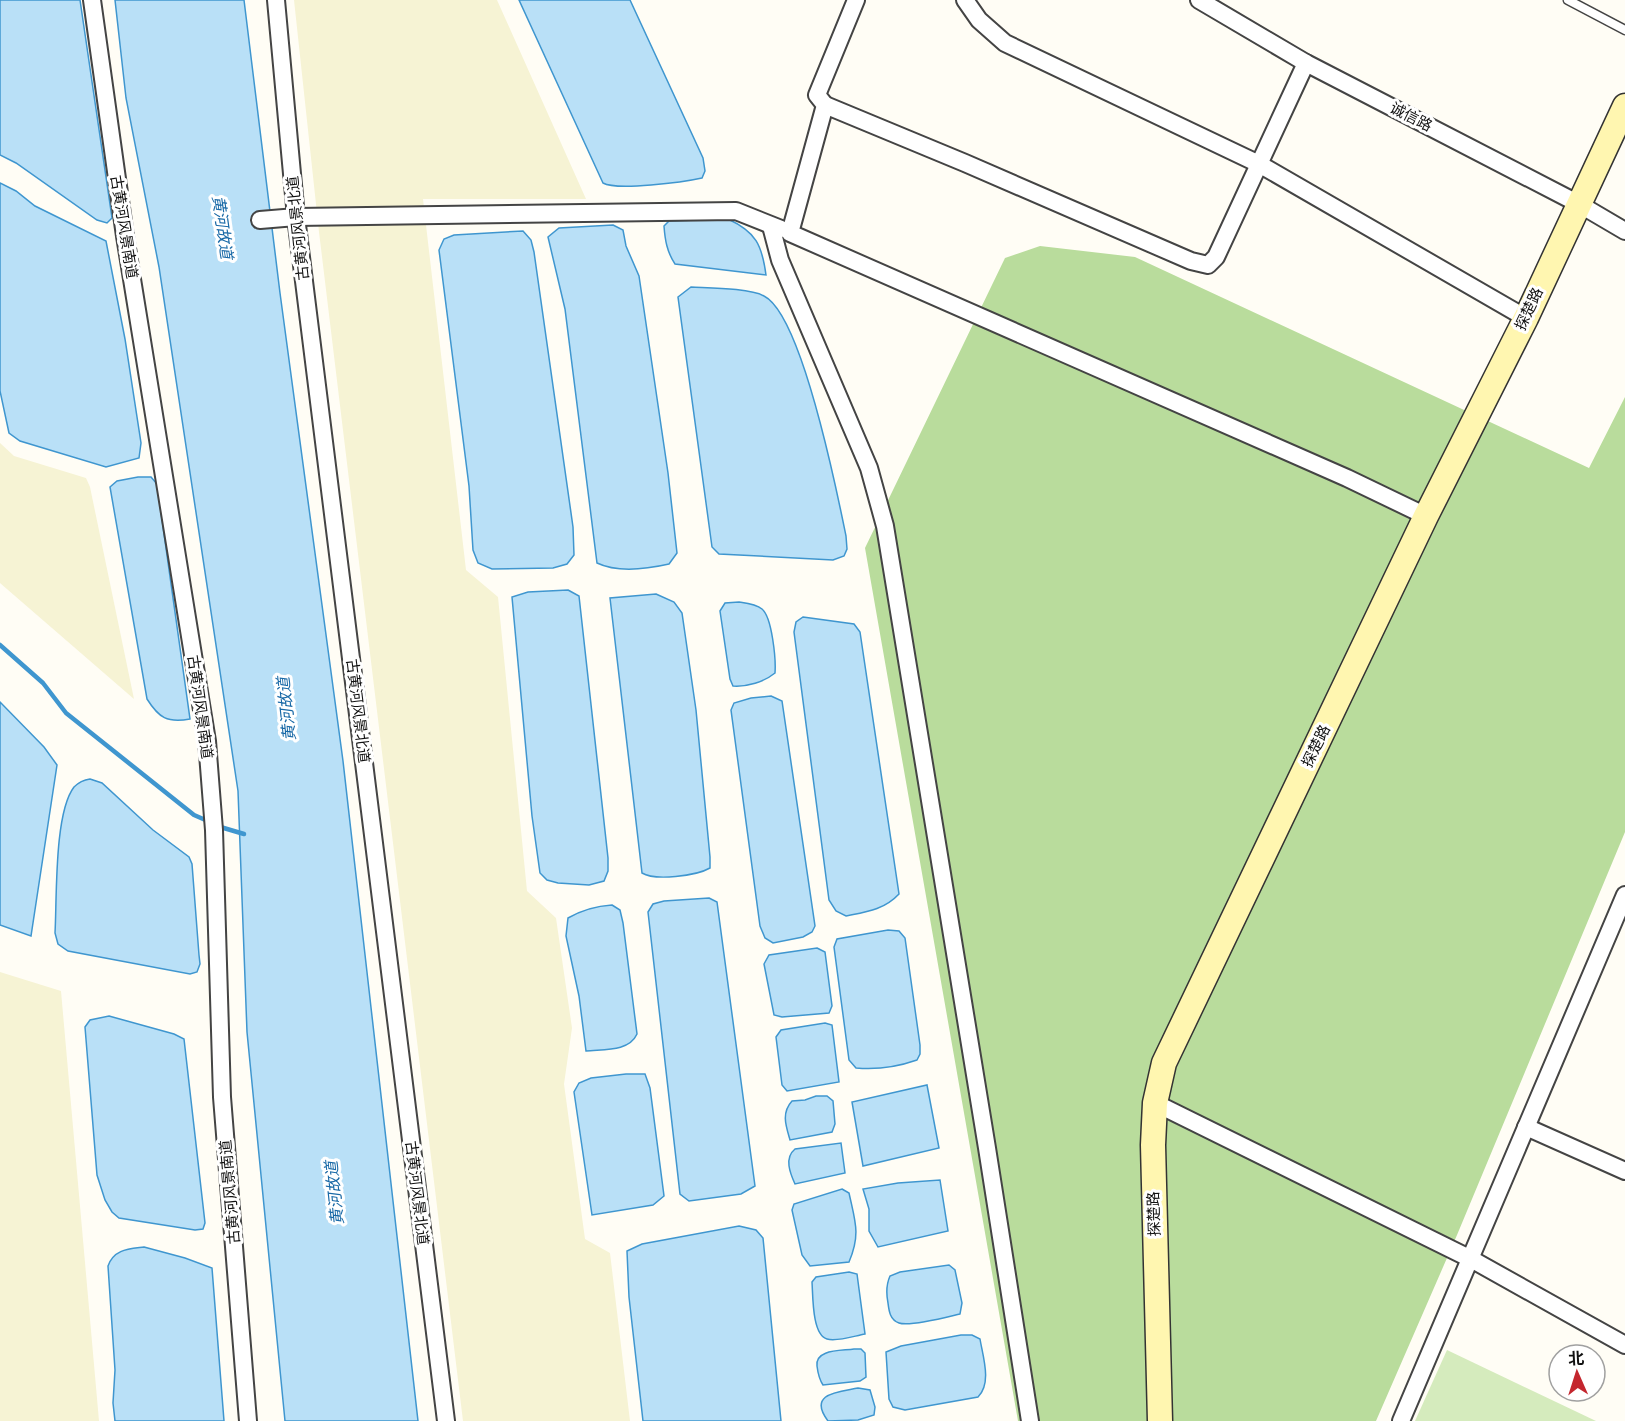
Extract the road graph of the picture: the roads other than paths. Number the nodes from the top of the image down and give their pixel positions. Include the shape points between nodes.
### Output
1 (92, 0) edge
2 (276, 0) edge
3 (856, 0) edge
4 (965, 0) edge
5 (1199, 0) edge
6 (1568, 0) edge
7 (1625, 30) edge
8 (1306, 63) junction
9 (825, 105) junction
10 (1625, 106) edge
11 (1259, 164) junction
12 (1579, 204) junction
13 (296, 217) junction
14 (260, 220) dead end
15 (771, 226) junction
16 (1625, 231) edge
17 (790, 233) junction
18 (1526, 318) junction
19 (1426, 516) junction
20 (1625, 895) edge
21 (1155, 1103) junction
22 (1526, 1127) junction
23 (1625, 1171) edge
24 (1471, 1259) junction
25 (1625, 1345) edge
26 (248, 1421) edge
27 (446, 1421) edge
28 (1030, 1421) edge
29 (1160, 1421) edge
30 (1401, 1421) edge

1 - 26 street, 古黄河风景南道 via 125,236 207,741 214,824 222,1097
2 - 13 street, 古黄河风景北道
3 - 9 street via 817,95
4 - 11 street via 979,20 1005,43
5 - 8 street, 诚信路
6 - 7 lane
8 - 11 street
8 - 12 street, 诚信路
9 - 11 street via 1208,265 1216,257
9 - 17 street
10 - 12 main road, 探楚路
11 - 18 street
12 - 16 street, 诚信路
12 - 18 main road, 探楚路
13 - 14 street
13 - 15 street via 736,211
13 - 27 street, 古黄河风景北道
15 - 17 street
15 - 28 street via 780,260 869,468 885,526
17 - 19 street
18 - 19 main road, 探楚路
19 - 21 main road, 探楚路 via 1164,1063
20 - 22 street
21 - 24 street
21 - 29 main road, 探楚路
22 - 23 street
22 - 24 street
24 - 25 street
24 - 30 street

